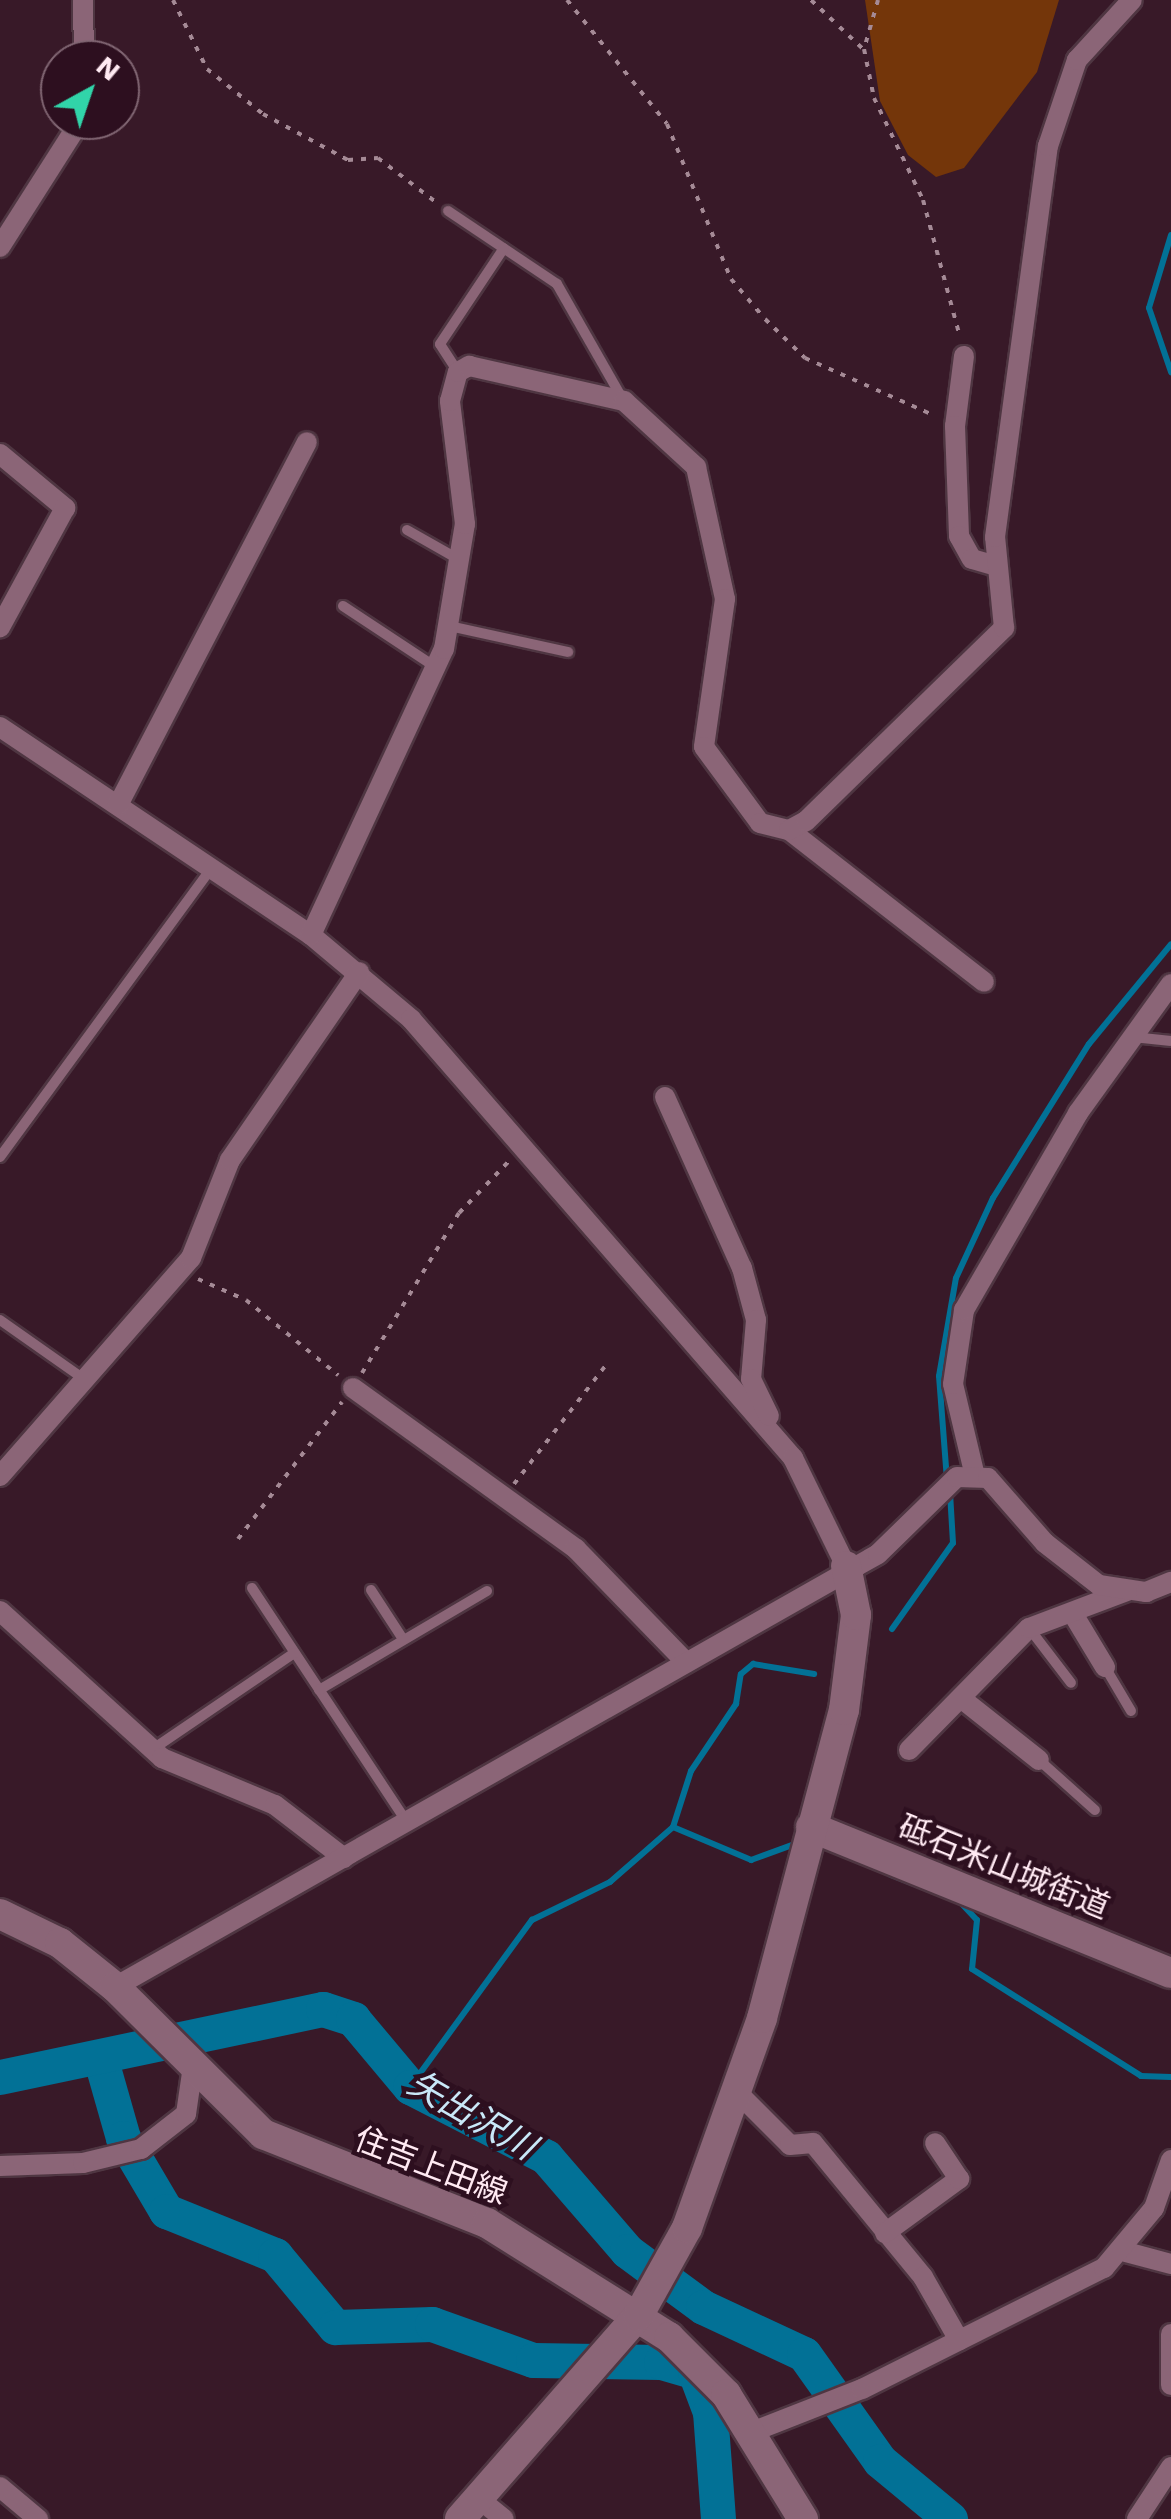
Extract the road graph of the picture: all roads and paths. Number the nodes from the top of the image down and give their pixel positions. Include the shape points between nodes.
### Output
1 (82, 0) edge
2 (173, 0) edge
3 (566, 0) edge
4 (811, 0) edge
5 (878, 0) edge
6 (1132, 0) edge
7 (83, 40) edge
8 (864, 49) junction
9 (68, 140) edge
10 (448, 211) joint
11 (0, 247) edge
12 (504, 248) junction
13 (964, 356) joint
14 (458, 372) junction
15 (624, 401) junction
16 (955, 426) junction
17 (307, 442) dead end
18 (0, 454) edge
19 (407, 530) dead end
20 (460, 560) junction
21 (997, 566) junction
22 (343, 606) dead end
23 (449, 626) junction
24 (0, 627) edge
25 (568, 652) dead end
26 (436, 668) junction
27 (0, 727) edge
28 (118, 805) junction
29 (789, 830) junction
30 (212, 868) junction
31 (311, 935) junction
32 (359, 972) junction
33 (984, 982) dead end
34 (1171, 984) edge
35 (1131, 1037) junction
36 (1171, 1041) edge
37 (665, 1097) dead end
38 (520, 1150) junction
39 (0, 1157) edge
40 (180, 1271) junction
41 (0, 1320) edge
42 (609, 1360) dead end
43 (85, 1379) junction
44 (353, 1388) junction
45 (770, 1432) junction
46 (974, 1472) junction
47 (0, 1476) edge
48 (504, 1497) junction
49 (238, 1540) dead end
50 (846, 1566) junction
51 (1171, 1582) edge
52 (252, 1588) dead end
53 (371, 1590) dead end
54 (1127, 1591) junction
55 (488, 1592) dead end
56 (0, 1610) edge
57 (1074, 1614) junction
58 (1030, 1628) junction
59 (403, 1639) junction
60 (294, 1653) junction
61 (686, 1662) junction
62 (1105, 1667) joint
63 (1071, 1683) dead end
64 (320, 1690) junction
65 (962, 1699) junction
66 (1132, 1711) dead end
67 (153, 1749) junction
68 (909, 1750) dead end
69 (1039, 1760) joint
70 (1095, 1810) dead end
71 (406, 1821) junction
72 (811, 1827) junction
73 (344, 1858) junction
74 (0, 1914) edge
75 (1171, 1973) edge
76 (116, 1986) junction
77 (185, 2065) junction
78 (736, 2091) junction
79 (935, 2142) dead end
80 (1171, 2160) edge
81 (0, 2166) edge
82 (885, 2233) junction
83 (1126, 2252) junction
84 (1171, 2264) edge
85 (638, 2316) junction
86 (1171, 2334) edge
87 (960, 2340) junction
88 (1171, 2385) edge
89 (752, 2432) junction
90 (1171, 2466) edge
91 (0, 2487) edge
92 (469, 2508) edge
93 (38, 2519) edge
94 (504, 2519) edge
95 (802, 2519) edge
96 (1137, 2519) edge

1 - 7 street
2 - 10 path via 207,69 263,114 348,160 378,158
3 - 16 path via 667,124 731,279 765,319 806,358
4 - 8 path
5 - 8 path
6 - 21 street via 1078,60 1048,146
8 - 13 path via 874,98 923,200
9 - 11 street
10 - 12 lane
12 - 14 lane via 440,344
12 - 15 lane via 558,284 583,315
13 - 16 street
14 - 15 street via 528,374
14 - 20 street via 450,401 465,524
15 - 29 street via 696,467 709,500 724,598 704,747 737,801 760,823
16 - 21 street via 960,536 972,559
17 - 28 street
18 - 24 street via 65,508
19 - 20 lane
20 - 23 street
21 - 29 street via 1004,628
22 - 26 lane
23 - 25 lane
23 - 26 street
26 - 31 street
27 - 28 street
28 - 30 street
29 - 33 street
30 - 31 street
30 - 39 lane
31 - 32 street
32 - 38 street via 411,1019
32 - 40 street via 230,1160 208,1231
34 - 35 street
35 - 36 lane
35 - 46 street via 964,1310 954,1384
37 - 45 street via 742,1268 756,1320 751,1379
38 - 44 path via 460,1213
38 - 45 street
40 - 43 street
40 - 44 path via 246,1300
41 - 43 lane
42 - 48 path
43 - 47 street
44 - 48 street
44 - 49 path
45 - 50 street via 826,1513
46 - 50 street via 917,1506 893,1544
46 - 54 street via 1075,1572
48 - 61 street via 576,1549
50 - 61 street
50 - 72 street via 852,1662
51 - 54 street
52 - 60 lane
53 - 59 lane
54 - 57 street
55 - 59 lane
56 - 67 street
57 - 58 street
57 - 62 street
58 - 63 lane
58 - 65 street
59 - 64 lane
60 - 64 lane
60 - 67 lane
61 - 71 street
62 - 66 lane
64 - 71 lane
65 - 68 street
65 - 69 street
67 - 73 street via 275,1805
69 - 70 lane
71 - 73 street
72 - 75 street, 砥石米山城街道
72 - 78 street
73 - 76 street
74 - 76 street, 住吉上田線 via 60,1943
76 - 77 street, 住吉上田線
77 - 81 street via 186,2114 132,2151
77 - 85 street, 住吉上田線 via 263,2134 488,2223
78 - 82 street via 790,2145 813,2142
78 - 85 street via 687,2228
79 - 82 street via 959,2179
80 - 83 street
82 - 87 street
83 - 84 street
83 - 87 street
85 - 89 street, 住吉上田線 via 701,2364
85 - 92 street
86 - 88 street
87 - 89 street via 824,2406
89 - 95 street, 住吉上田線
90 - 96 street
91 - 93 street
92 - 94 street

